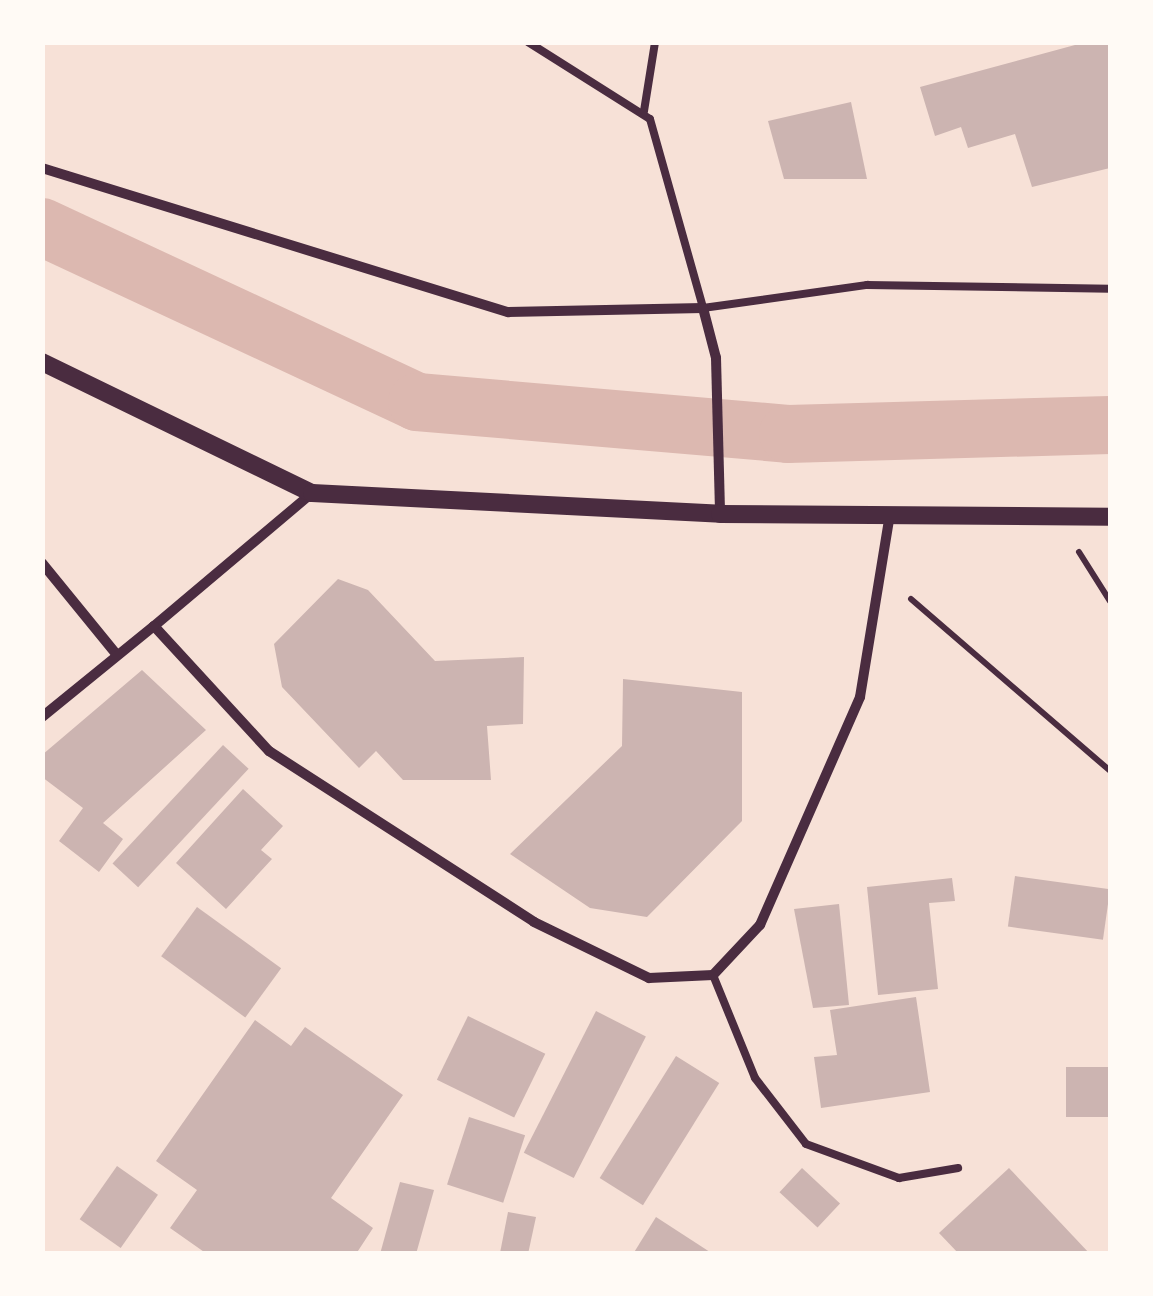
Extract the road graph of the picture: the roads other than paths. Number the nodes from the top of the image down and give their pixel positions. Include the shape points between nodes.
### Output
1 (528, 42) edge
2 (654, 42) edge
3 (644, 111) junction
4 (42, 168) edge
5 (1110, 289) edge
6 (703, 308) junction
7 (42, 362) edge
8 (312, 493) junction
9 (890, 512) junction
10 (720, 514) junction
11 (1110, 517) edge
12 (42, 562) edge
13 (154, 626) junction
14 (117, 655) junction
15 (42, 717) edge
16 (713, 974) junction
17 (958, 1168) dead end

1 - 3 lane
2 - 3 lane
3 - 6 lane
4 - 6 street via 508,312
5 - 6 lane via 867,285
6 - 10 street via 716,358
7 - 8 street
8 - 10 street
8 - 13 street
9 - 10 street
9 - 11 street
9 - 16 street via 860,697 760,925
12 - 14 street
13 - 14 street
13 - 16 street via 270,751 534,922 649,978
14 - 15 street
16 - 17 lane via 755,1078 806,1144 900,1178

